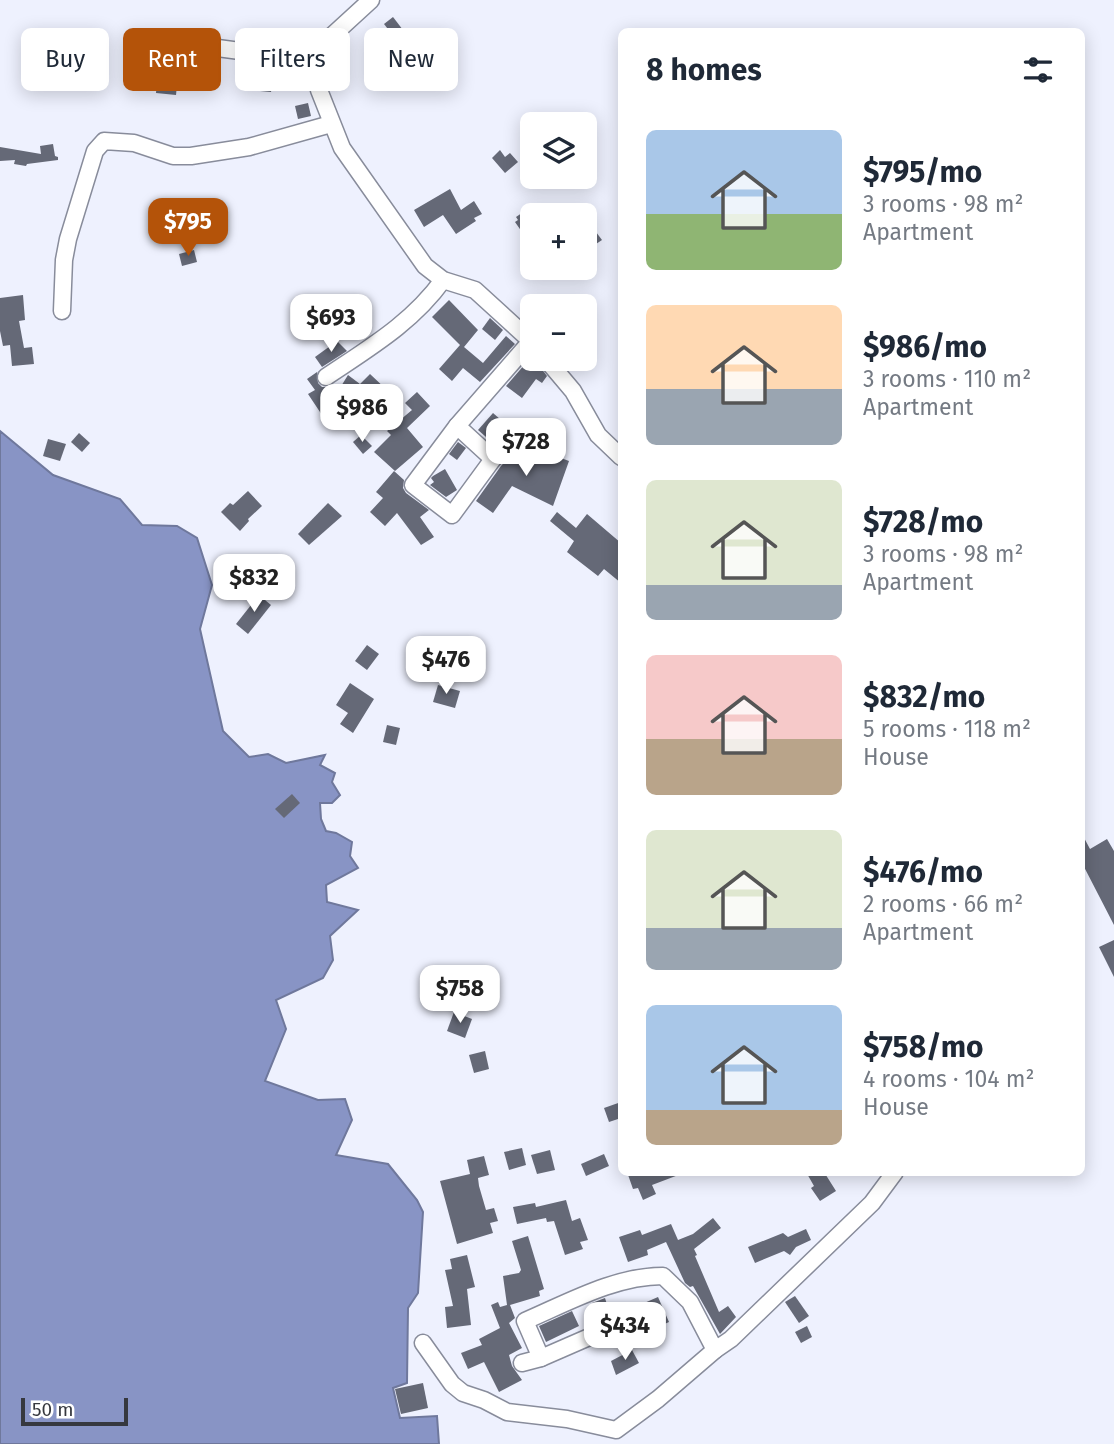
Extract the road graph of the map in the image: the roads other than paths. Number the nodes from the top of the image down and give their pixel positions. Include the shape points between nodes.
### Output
1 (371, 0) edge
2 (340, 28) edge
3 (319, 91) edge
4 (331, 124) junction
5 (443, 280) junction
6 (62, 311) dead end
7 (520, 331) edge
8 (520, 355) edge
9 (556, 371) edge
10 (326, 377) dead end
11 (457, 426) junction
12 (514, 437) dead end
13 (618, 454) edge
14 (493, 459) junction
15 (892, 1176) edge
16 (603, 1331) dead end
17 (423, 1343) dead end
18 (715, 1350) junction
19 (541, 1358) junction
20 (522, 1363) dead end

1 - 2 street
3 - 4 street
4 - 5 street via 342,148 407,244 425,267
4 - 6 street via 249,147 191,156 104,141 95,151 68,239
5 - 7 street via 475,290
5 - 10 street via 406,323
8 - 11 street
9 - 13 street via 598,435
11 - 14 street
11 - 14 street via 413,485 452,515
12 - 14 street
15 - 18 street via 872,1203
16 - 19 street
17 - 18 street via 463,1393 507,1412 616,1430
18 - 19 street via 690,1302 663,1276 645,1276 600,1289 525,1321
19 - 20 street

